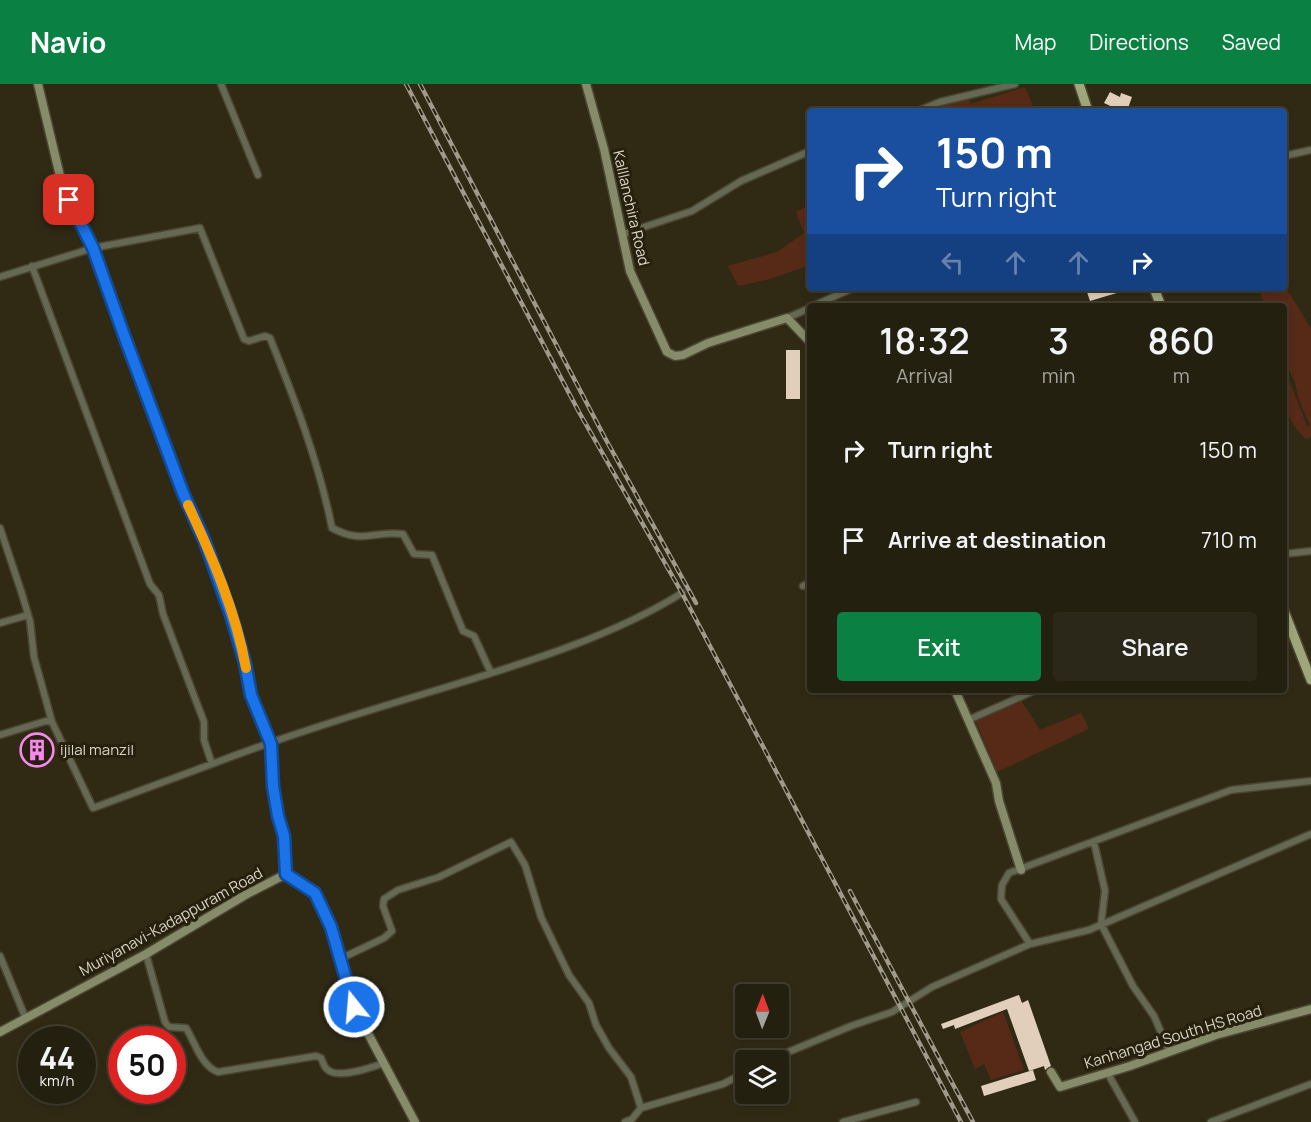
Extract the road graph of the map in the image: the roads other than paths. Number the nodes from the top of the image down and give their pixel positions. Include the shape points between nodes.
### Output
1 (38, 84) edge
2 (221, 84) edge
3 (586, 84) edge
4 (1015, 84) edge
5 (1079, 84) edge
6 (925, 108) edge
7 (1087, 108) edge
8 (1311, 150) edge
9 (807, 152) edge
10 (1287, 155) edge
11 (258, 175) dead end
12 (623, 234) junction
13 (93, 248) junction
14 (32, 266) junction
15 (0, 277) edge
16 (847, 291) edge
17 (821, 303) edge
18 (807, 309) edge
19 (786, 318) junction
20 (807, 339) edge
21 (0, 528) edge
22 (1311, 551) edge
23 (1287, 554) edge
24 (807, 584) edge
25 (802, 586) dead end
26 (682, 593) dead end
27 (28, 615) junction
28 (1287, 619) edge
29 (0, 623) edge
30 (491, 673) junction
31 (1311, 680) edge
32 (956, 693) edge
33 (1029, 693) edge
34 (968, 720) junction
35 (52, 722) junction
36 (0, 735) edge
37 (271, 744) junction
38 (212, 764) junction
39 (1311, 781) edge
40 (1311, 834) edge
41 (1094, 842) junction
42 (1021, 870) junction
43 (286, 874) junction
44 (1101, 924) junction
45 (1030, 944) junction
46 (146, 954) junction
47 (0, 956) edge
48 (339, 959) junction
49 (1311, 1010) edge
50 (26, 1019) junction
51 (0, 1032) edge
52 (1169, 1051) junction
53 (789, 1052) edge
54 (384, 1063) junction
55 (1051, 1072) dead end
56 (1107, 1072) junction
57 (735, 1078) edge
58 (1311, 1084) edge
59 (916, 1102) dead end
60 (641, 1108) junction
61 (415, 1122) edge
62 (626, 1122) edge
63 (843, 1122) edge
64 (1135, 1122) edge
65 (1211, 1122) edge

1 - 13 street, Muriyanavi-Kadappuram Road via 60,176
2 - 11 street
3 - 12 street, Kalllanchira Road
4 - 6 street
5 - 7 main road
8 - 10 street
9 - 12 street via 741,181 692,211
12 - 19 street, Kalllanchira Road via 630,271 667,352 684,355 708,343
13 - 14 street
13 - 30 street via 200,228 244,339 270,338 325,490 332,528 364,538 403,534 414,554 432,555 463,631 474,636
13 - 37 street, Muriyanavi-Kadappuram Road via 183,493 209,552 231,615 251,695
14 - 15 street
14 - 38 street via 150,584 159,595 204,722 204,740
16 - 17 street
18 - 19 street
19 - 20 street
21 - 27 street
22 - 23 street
24 - 25 street
26 - 30 street via 619,625
27 - 29 street
27 - 35 street via 34,657
28 - 31 main road
30 - 37 street
32 - 34 street
33 - 34 street
34 - 42 street via 996,783
35 - 36 street
35 - 38 street via 93,808
37 - 38 street
37 - 43 street, Muriyanavi-Kadappuram Road
39 - 41 street via 1231,790
40 - 44 street
41 - 42 street
41 - 44 street via 1105,891
42 - 45 street via 1009,873 1002,885 1001,899
43 - 46 street, Muriyanavi-Kadappuram Road
43 - 48 street via 315,893 331,927
44 - 45 street
44 - 52 street via 1133,986 1154,1016
45 - 53 street via 932,987 892,1012
46 - 50 street, Muriyanavi-Kadappuram Road
46 - 54 street via 165,1022 169,1027 186,1028 212,1070 316,1056 332,1073 364,1070
47 - 50 street
48 - 54 street via 354,1007
48 - 60 street via 392,931 384,898 512,842 569,975 589,1003 609,1048 632,1077
49 - 52 street, Kanhangad South HS Road
50 - 51 street, Muriyanavi-Kadappuram Road
52 - 56 street, Kanhangad South HS Road
54 - 61 street
55 - 56 street, Kanhangad South HS Road via 1060,1087
56 - 64 street
57 - 60 street
58 - 65 street
59 - 63 street
60 - 62 street

